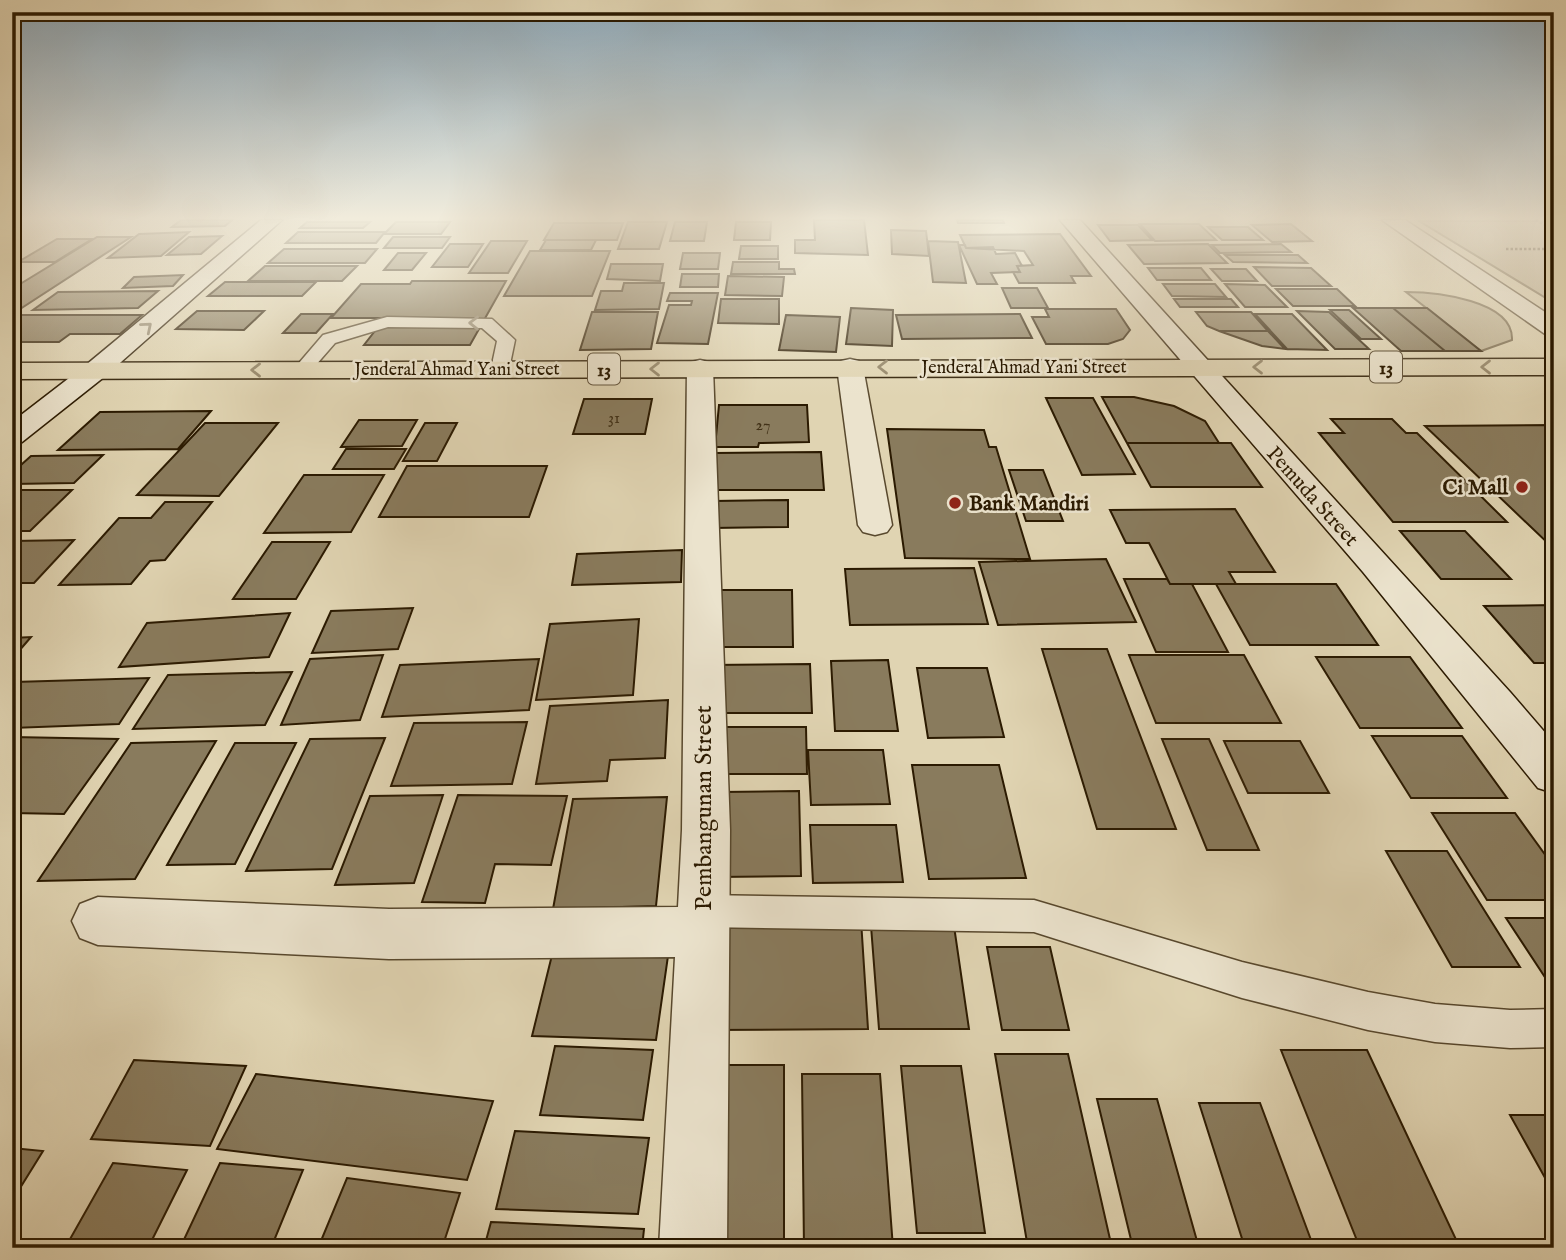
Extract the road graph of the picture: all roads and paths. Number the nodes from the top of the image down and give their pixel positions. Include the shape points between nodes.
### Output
1 (204, 279) edge
2 (1120, 279) edge
3 (1479, 279) edge
4 (1554, 329) edge
5 (1196, 367) junction
6 (1554, 367) edge
7 (701, 368) junction
8 (850, 368) junction
9 (500, 369) junction
10 (302, 370) junction
11 (12, 371) edge
12 (95, 371) junction
13 (12, 436) edge
14 (876, 525) dead end
15 (1554, 775) edge
16 (98, 921) dead end
17 (703, 921) junction
18 (1554, 1028) edge
19 (694, 1248) edge

12 -> 1 street
2 - 5 street, Pemuda Street
3 - 4 street
6 -> 5 highway, Jenderal Ahmad Yani Street / 13
5 -> 8 highway, Jenderal Ahmad Yani Street / 13
5 - 15 street, Pemuda Street via 1426,620
7 - 8 highway, Jenderal Ahmad Yani Street / 13
7 -> 9 highway, Jenderal Ahmad Yani Street / 13
7 - 17 street, Pembangunan Street
8 - 14 street
9 - 10 highway, Jenderal Ahmad Yani Street / 13
9 -> 10 lane via 506,340 486,323 387,322 329,339
10 -> 12 highway, Jenderal Ahmad Yani Street / 13
11 - 12 highway, Jenderal Ahmad Yani Street / 13
12 - 13 street
16 - 17 street via 389,934
17 - 18 lane via 1034,916 1242,980 1368,1011 1435,1023
17 - 19 street, Pembangunan Street

